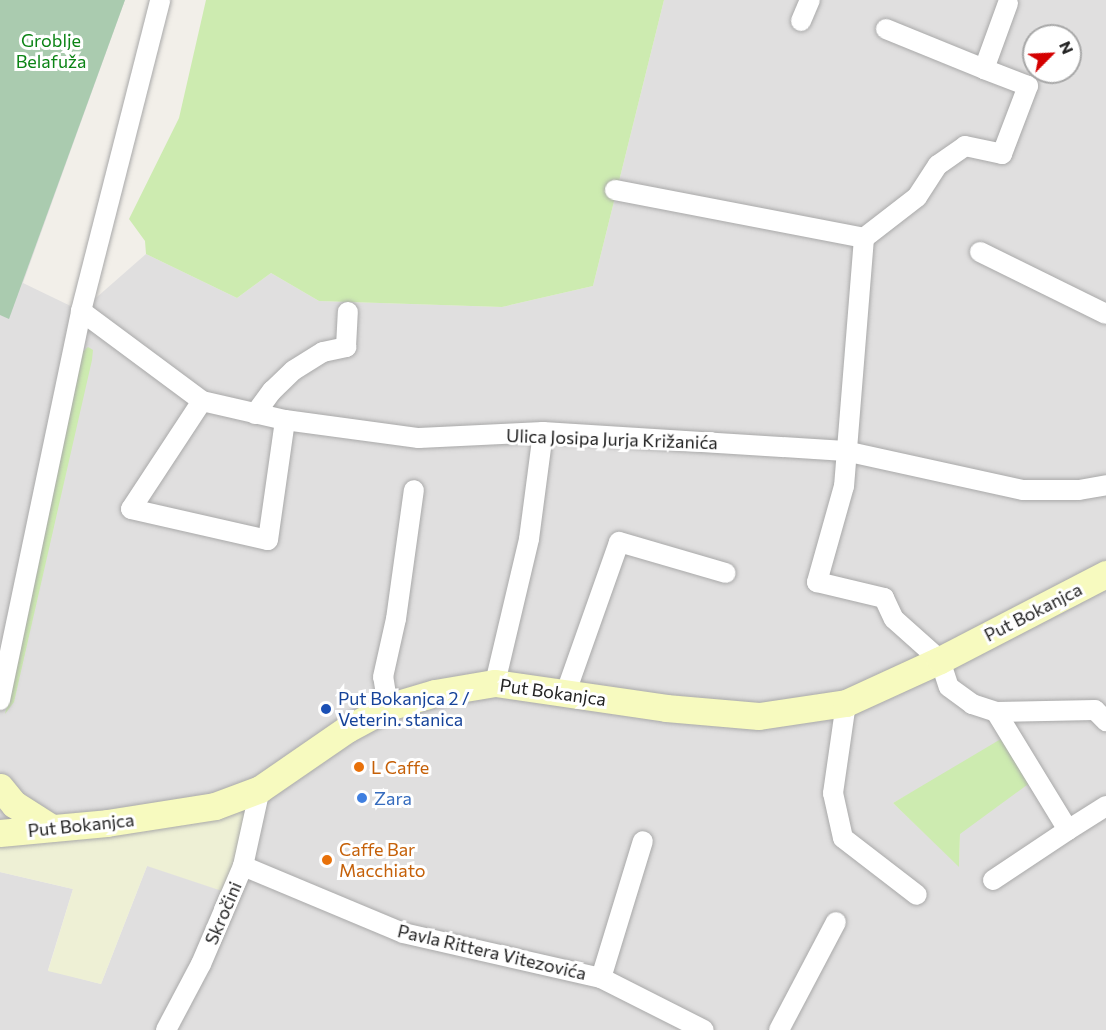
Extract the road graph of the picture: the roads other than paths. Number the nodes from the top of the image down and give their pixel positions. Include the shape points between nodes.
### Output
1 (160, 0) edge
2 (810, 0) edge
3 (1006, 1) edge
4 (801, 21) dead end
5 (886, 29) dead end
6 (984, 69) junction
7 (615, 190) dead end
8 (864, 238) junction
9 (980, 252) dead end
10 (81, 311) junction
11 (348, 312) dead end
12 (1106, 314) edge
13 (202, 401) junction
14 (255, 414) junction
15 (285, 420) junction
16 (543, 432) junction
17 (845, 451) junction
18 (1106, 485) edge
19 (414, 490) dead end
20 (726, 573) dead end
21 (1106, 574) edge
22 (940, 660) junction
23 (495, 683) junction
24 (566, 692) junction
25 (0, 700) edge
26 (846, 703) junction
27 (388, 707) junction
28 (996, 712) junction
29 (1106, 721) edge
30 (0, 787) edge
31 (260, 789) junction
32 (1106, 806) edge
33 (52, 828) junction
34 (1068, 830) junction
35 (0, 833) edge
36 (644, 841) dead end
37 (243, 866) junction
38 (993, 880) dead end
39 (917, 895) dead end
40 (836, 922) dead end
41 (601, 978) junction
42 (166, 1030) edge
43 (704, 1030) edge
44 (779, 1030) edge

1 - 10 street
2 - 4 street
3 - 6 street
5 - 6 street
6 - 8 street via 1028,86 1002,154 965,146 938,165 917,198
7 - 8 street
8 - 17 street
9 - 12 street
10 - 13 street, Ulica Josipa Jurja Križanića
10 - 25 street
11 - 14 street via 346,347 323,352 294,370
13 - 14 street, Ulica Josipa Jurja Križanića
13 - 15 street via 131,509 268,540
14 - 15 street, Ulica Josipa Jurja Križanića
15 - 16 street, Ulica Josipa Jurja Križanića via 419,438
16 - 17 street, Ulica Josipa Jurja Križanića
16 - 23 street via 529,539
17 - 18 street, Ulica Josipa Jurja Križanića via 1023,490 1079,490
17 - 22 street via 844,486 818,582 884,598 894,619
19 - 27 street via 396,619 383,677
20 - 24 street via 619,542
21 - 22 main road, Put Bokanjca
22 - 26 main road, Put Bokanjca
22 - 28 street via 949,687 972,704
23 - 24 main road, Put Bokanjca
23 - 27 main road, Put Bokanjca via 435,693
24 - 26 main road, Put Bokanjca via 666,708 759,717
26 - 39 street via 833,793 843,838
27 - 31 main road, Put Bokanjca via 347,729
28 - 29 street via 1095,710
28 - 34 street
30 - 33 main road via 14,804
31 - 33 main road, Put Bokanjca via 215,806
31 - 37 street, Skročini
32 - 34 street
33 - 35 main road, Put Bokanjca
34 - 38 street
36 - 41 street
37 - 41 street, Pavla Rittera Vitezovića via 403,933
37 - 42 street, Skročini via 201,964
40 - 44 street
41 - 43 street, Pavla Rittera Vitezovića

